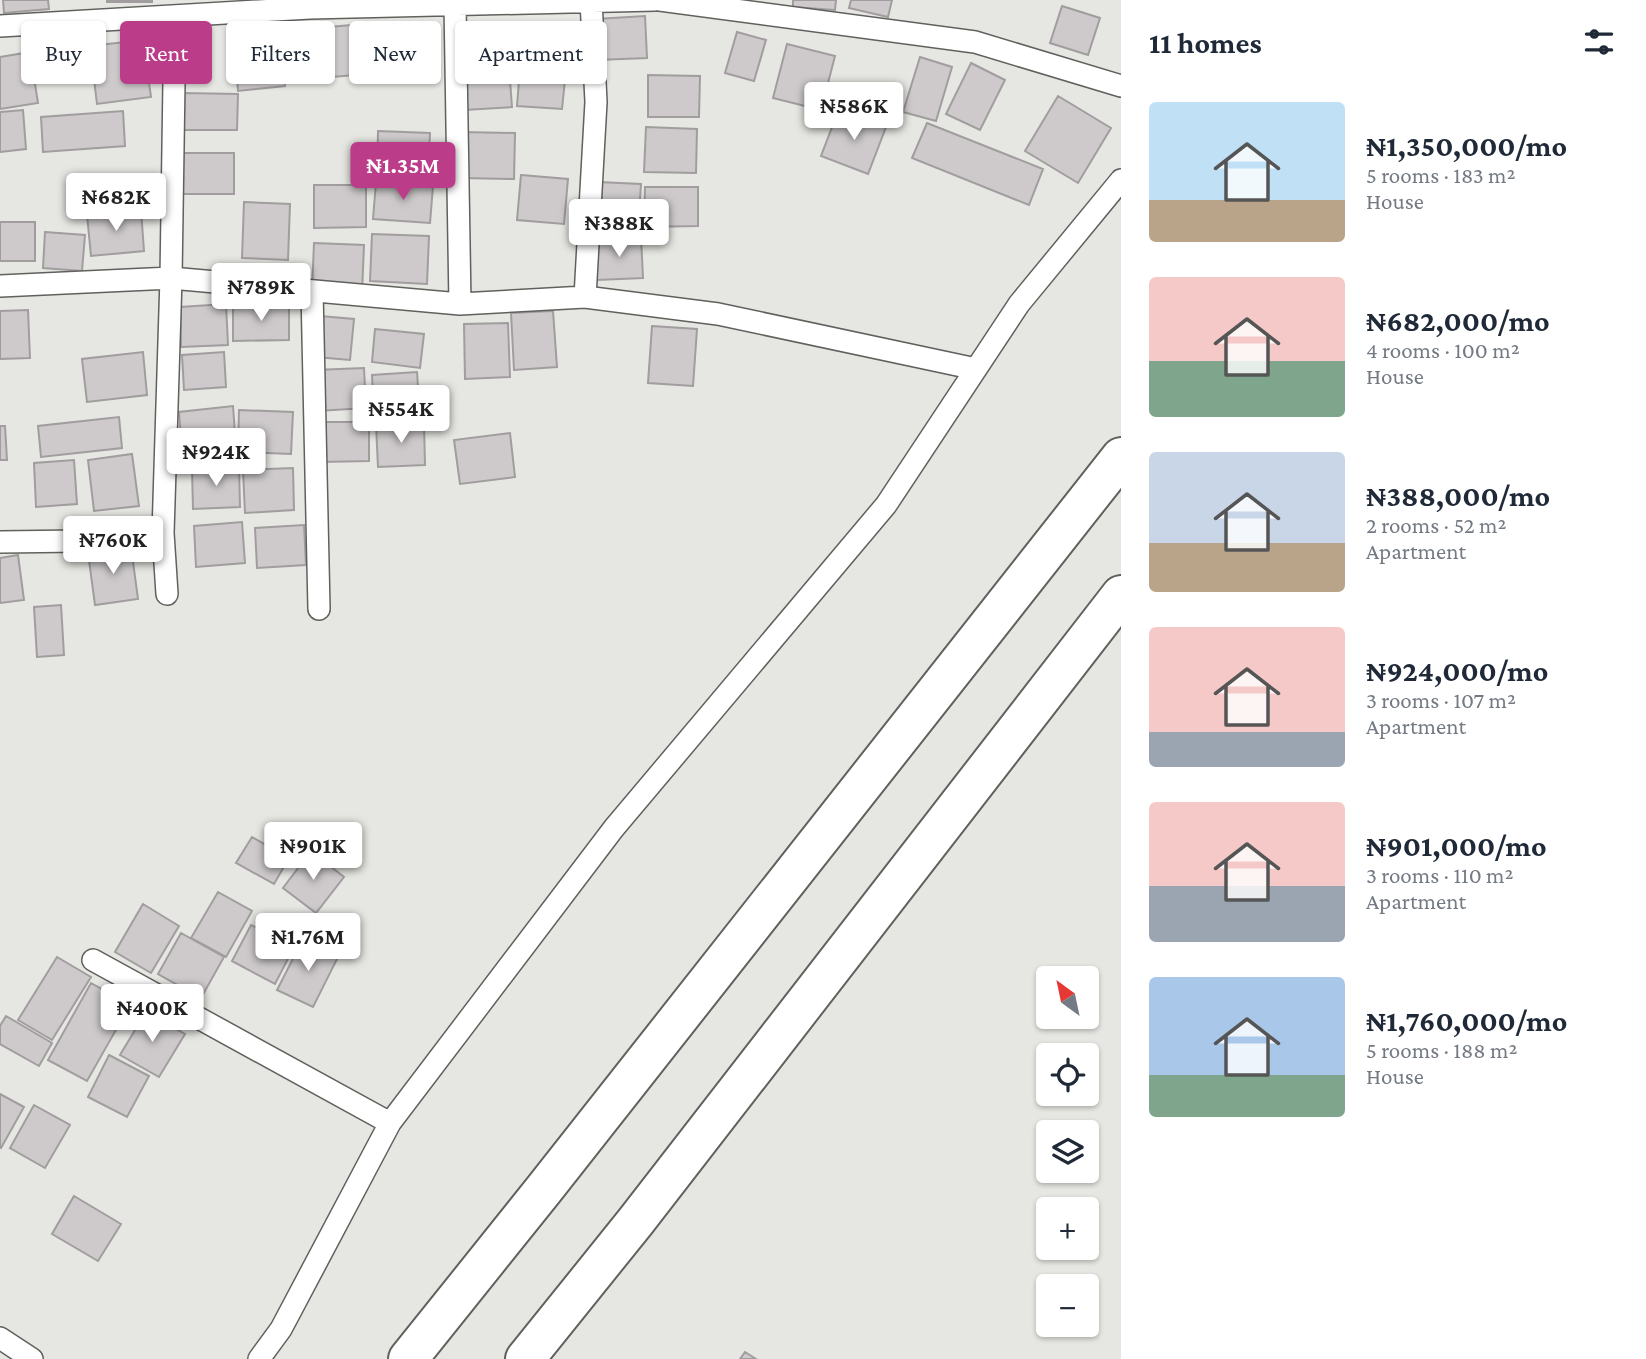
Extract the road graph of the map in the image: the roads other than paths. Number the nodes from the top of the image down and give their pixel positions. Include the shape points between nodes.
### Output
1 (657, 0) edge
2 (591, 1) edge
3 (455, 4) junction
4 (174, 16) junction
5 (0, 26) edge
6 (1121, 86) edge
7 (1121, 180) edge
8 (171, 278) junction
9 (0, 286) edge
10 (312, 291) junction
11 (585, 297) junction
12 (460, 304) junction
13 (976, 369) junction
14 (1121, 457) edge
15 (163, 533) junction
16 (0, 542) edge
17 (167, 594) dead end
18 (1121, 595) edge
19 (319, 609) dead end
20 (93, 960) dead end
21 (390, 1123) junction
22 (0, 1338) edge
23 (32, 1359) edge
24 (259, 1359) edge
25 (408, 1359) edge
26 (525, 1359) edge

1 - 2 street
1 - 6 street via 975,42
2 - 3 street
2 - 11 street via 596,102
3 - 4 street
3 - 12 street
4 - 5 street
4 - 8 street
7 - 13 street via 1019,304
8 - 9 street
8 - 10 street
8 - 15 street
10 - 12 street
10 - 19 street
11 - 12 street
11 - 13 street via 718,314
13 - 21 street via 886,505 614,828
14 - 25 highway
15 - 16 street
15 - 17 street
18 - 26 highway
20 - 21 street
21 - 24 street via 281,1329
22 - 23 street

